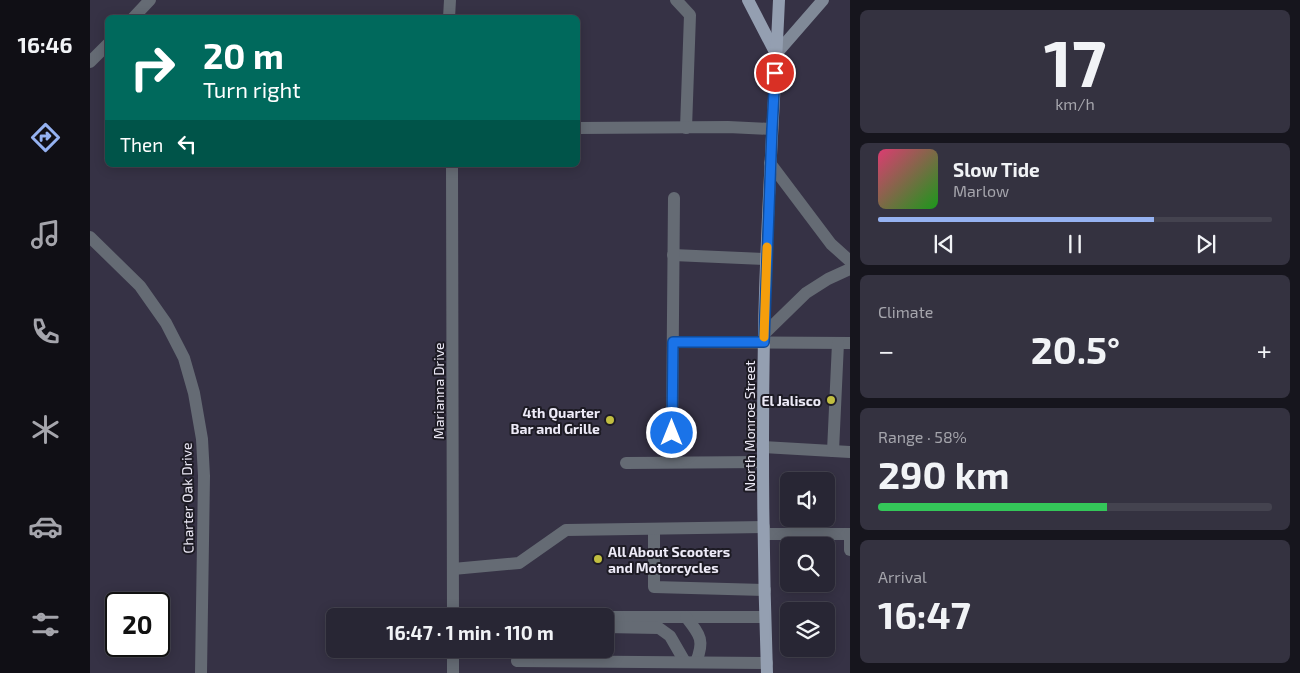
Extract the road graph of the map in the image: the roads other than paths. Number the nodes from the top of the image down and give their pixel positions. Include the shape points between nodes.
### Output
1 (150, 0) edge
2 (450, 0) edge
3 (676, 0) edge
4 (748, 0) edge
5 (779, 0) edge
6 (823, 0) edge
7 (136, 15) edge
8 (449, 15) edge
9 (105, 47) edge
10 (776, 54) junction
11 (90, 62) edge
12 (580, 128) edge
13 (686, 128) junction
14 (772, 129) junction
15 (770, 163) junction
16 (452, 167) edge
17 (674, 198) dead end
18 (90, 237) edge
19 (673, 255) junction
20 (766, 259) junction
21 (850, 261) edge
22 (850, 269) edge
23 (764, 338) junction
24 (673, 342) junction
25 (844, 343) edge
26 (672, 433) dead end
27 (763, 447) junction
28 (833, 451) junction
29 (850, 452) edge
30 (763, 462) junction
31 (626, 463) dead end
32 (654, 529) junction
33 (764, 531) junction
34 (850, 534) edge
35 (850, 550) edge
36 (453, 569) junction
37 (765, 590) junction
38 (453, 608) edge
39 (614, 617) edge
40 (686, 617) junction
41 (765, 617) junction
42 (614, 627) edge
43 (453, 658) edge
44 (517, 658) edge
45 (543, 658) edge
46 (539, 661) junction
47 (691, 662) junction
48 (767, 668) edge
49 (201, 673) edge
50 (453, 673) edge

1 - 7 street
2 - 8 street
3 - 13 street via 690,15
4 - 10 main road
5 - 10 main road, North Monroe Street
6 - 10 main road
9 - 11 street
10 - 14 main road, North Monroe Street
12 - 13 street
13 - 14 street
14 - 15 main road, North Monroe Street
15 - 20 main road, North Monroe Street
15 - 21 street via 831,244
16 - 36 street, Marianna Drive
17 - 19 street
18 - 49 street, Charter Oak Drive via 140,286 166,323 184,358 194,393 204,476
19 - 20 street
19 - 24 street
20 - 23 main road, North Monroe Street
22 - 23 street via 806,293
23 - 24 street
23 - 25 street
23 - 27 main road, North Monroe Street
24 - 26 street
25 - 28 street
27 - 28 street
27 - 30 main road, North Monroe Street
28 - 29 street
30 - 31 street
30 - 33 main road, North Monroe Street
32 - 33 street
32 - 36 street via 566,530 519,564
32 - 37 street via 654,587
33 - 34 street
33 - 37 main road, North Monroe Street
34 - 35 street
36 - 38 street, Marianna Drive
37 - 41 main road, North Monroe Street
39 - 40 street
40 - 41 street
40 - 47 street via 699,632 702,642
41 - 48 main road, North Monroe Street
42 - 47 street via 659,628 670,636
43 - 50 street
44 - 46 street
45 - 46 street
46 - 47 street
47 - 48 street

